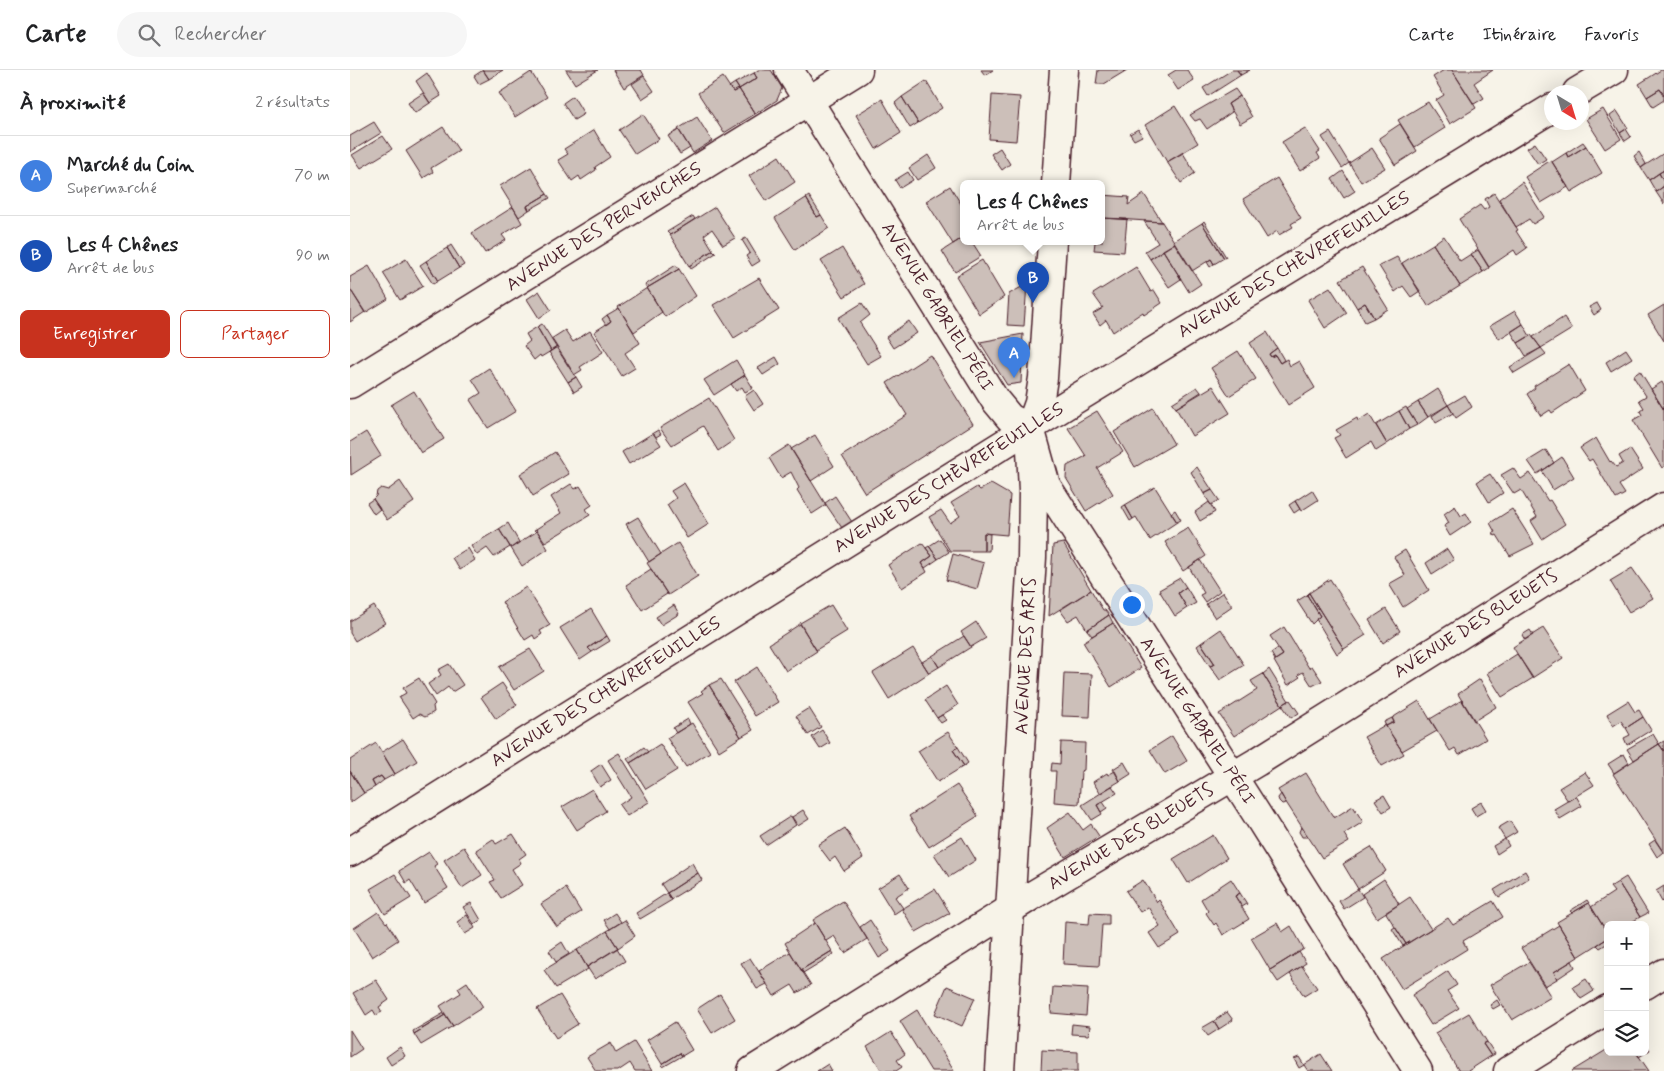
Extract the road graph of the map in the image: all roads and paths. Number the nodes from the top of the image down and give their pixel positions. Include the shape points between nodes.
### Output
1 (789, 70) edge
2 (858, 70) edge
3 (1064, 70) edge
4 (1614, 70) edge
5 (1589, 85) edge
6 (808, 100) junction
7 (1544, 113) edge
8 (1056, 180) edge
9 (1052, 245) edge
10 (350, 384) edge
11 (1030, 428) junction
12 (1664, 506) edge
13 (1233, 776) junction
14 (350, 852) edge
15 (1011, 909) junction
16 (1664, 973) edge
17 (1649, 982) edge
18 (1605, 1011) edge
19 (752, 1071) edge
20 (1000, 1071) edge
21 (1418, 1071) edge
22 (1508, 1071) edge

1 - 6 street, AVENUE GABRIEL PÉRI
2 - 6 street, AVENUE DES PERVENCHES
3 - 8 street
4 - 5 street
6 - 10 street, AVENUE DES PERVENCHES
6 - 11 street, AVENUE GABRIEL PÉRI via 995,400 1010,418
7 - 11 street, AVENUE DES CHÈVREFEUILLES
9 - 11 street, AVENUE DES ARTS via 1043,378
11 - 13 street, AVENUE GABRIEL PÉRI via 1046,484
11 - 14 street, AVENUE DES CHÈVREFEUILLES
11 - 15 street, AVENUE DES ARTS via 1032,557
12 - 13 street, AVENUE DES BLEUETS
13 - 15 street, AVENUE DES BLEUETS
13 - 21 street, AVENUE GABRIEL PÉRI
15 - 19 street, AVENUE DES BLEUETS
15 - 20 street, AVENUE DES ARTS
16 - 17 street
18 - 22 street

